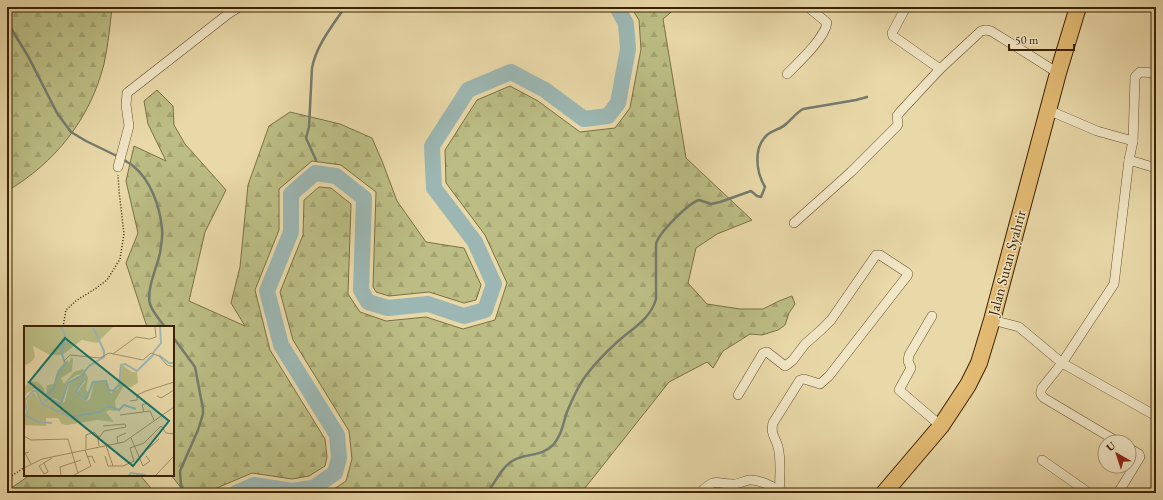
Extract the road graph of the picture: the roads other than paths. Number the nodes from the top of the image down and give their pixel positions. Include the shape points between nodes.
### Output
1 (239, 7) edge
2 (808, 7) edge
3 (906, 7) edge
4 (1078, 7) edge
5 (940, 69) junction
6 (1058, 73) junction
7 (1156, 73) edge
8 (788, 74) dead end
9 (1048, 110) junction
10 (1133, 141) junction
11 (1129, 160) junction
12 (118, 167) road end
13 (1156, 168) edge
14 (794, 223) dead end
15 (932, 316) dead end
16 (992, 320) junction
17 (1062, 363) junction
18 (738, 395) dead end
19 (1156, 416) edge
20 (941, 426) junction
21 (1105, 434) edge
22 (1137, 453) edge
23 (1042, 460) dead end
24 (1137, 462) edge
25 (1130, 474) edge
26 (779, 491) edge
27 (700, 493) edge
28 (884, 493) edge
29 (1089, 493) edge
30 (1118, 493) edge

1 - 12 street via 128,93 126,105 129,126
2 - 8 street via 827,23 827,26 820,38
3 - 5 street via 892,33 893,36
4 - 6 highway, Jalan Sutan Syahrir
5 - 6 street via 986,30
5 - 14 street via 900,112 897,116 897,126
6 - 9 highway, Jalan Sutan Syahrir
7 - 10 street via 1140,72 1135,78
9 - 10 street via 1097,131
9 - 16 highway, Jalan Sutan Syahrir
10 - 11 street
11 - 13 street
11 - 17 street via 1114,284
15 - 20 street via 909,355 911,368 899,390
16 - 17 street via 1019,327
16 - 20 highway, Jalan Sutan Syahrir via 974,375
17 - 19 street
17 - 21 street via 1042,388 1041,395
18 - 26 street via 763,353 768,352 785,366 793,360 805,344 831,320 876,255 880,255 908,274 829,376 820,384 800,380 773,423 771,428 778,447
20 - 28 highway, Jalan Sutan Syahrir
22 - 24 street via 1140,457
23 - 29 street
25 - 30 street
26 - 27 street via 756,480 750,480 734,484 711,483

